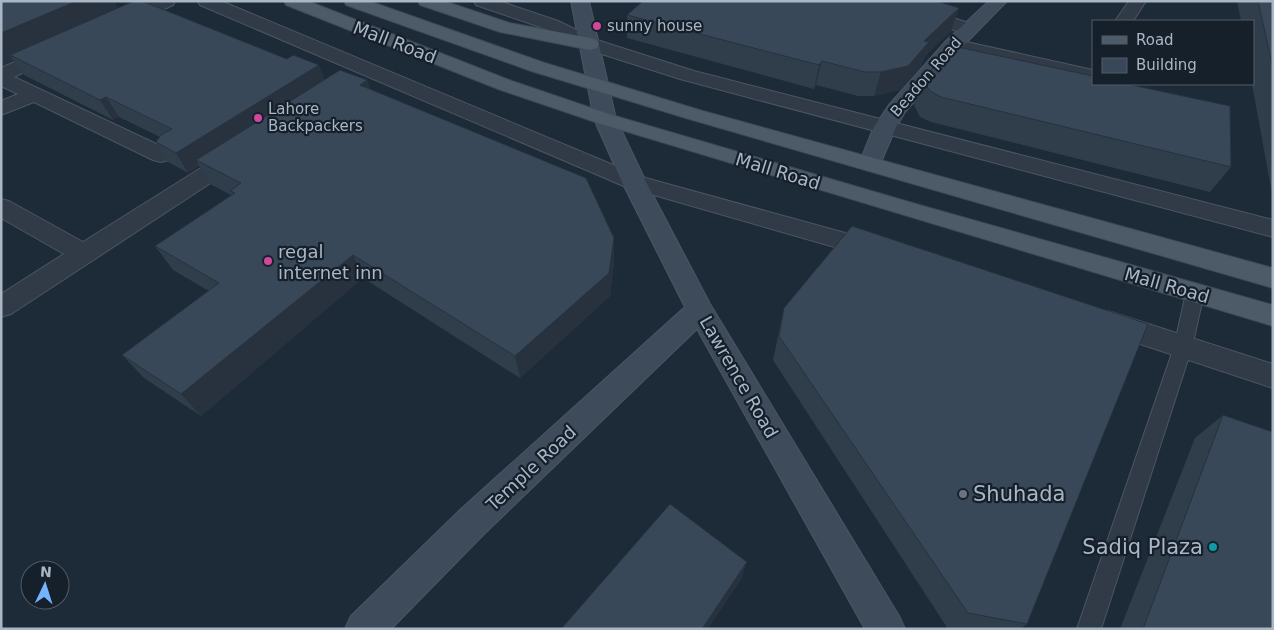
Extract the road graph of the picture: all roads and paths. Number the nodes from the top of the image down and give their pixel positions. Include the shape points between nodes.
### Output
1 (167, 1) edge
2 (206, 1) edge
3 (292, 1) edge
4 (352, 1) edge
5 (426, 1) edge
6 (482, 1) edge
7 (580, 1) edge
8 (998, 1) edge
9 (1138, 1) edge
10 (887, 2) edge
11 (1125, 20) edge
12 (970, 29) junction
13 (102, 30) edge
14 (590, 44) junction
15 (953, 45) junction
16 (67, 46) edge
17 (1, 57) edge
18 (33, 61) junction
19 (369, 69) junction
20 (1090, 72) edge
21 (1, 76) edge
22 (597, 84) junction
23 (345, 85) edge
24 (34, 94) junction
25 (1, 109) edge
26 (605, 119) junction
27 (885, 127) junction
28 (255, 143) edge
29 (161, 155) edge
30 (870, 164) junction
31 (634, 182) junction
32 (1, 207) edge
33 (1273, 229) edge
34 (84, 254) junction
35 (901, 257) edge
36 (1273, 278) edge
37 (1195, 294) junction
38 (1, 307) edge
39 (700, 310) junction
40 (1089, 316) edge
41 (1273, 316) edge
42 (1183, 346) junction
43 (1273, 376) edge
44 (364, 629) edge
45 (886, 629) edge
46 (1088, 629) edge

1 - 13 street
2 - 19 street
3 - 26 main road, Mall Road via 505,85
4 - 22 main road, Mall Road via 538,67
5 - 14 main road via 506,28
6 - 14 street via 552,25
7 - 14 main road, Lawrence Road
8 - 12 main road, Beadon Road
9 - 11 street
10 - 12 street
12 - 15 main road, Beadon Road
14 - 22 main road, Lawrence Road
14 - 27 street via 687,75
15 - 20 street
15 - 27 main road, Beadon Road via 896,109
16 - 18 street
17 - 18 street via 16,55
18 - 21 street
19 - 23 street
19 - 31 street
21 - 24 street
22 - 26 main road, Lawrence Road
22 - 30 main road, Mall Road
24 - 25 street
24 - 29 street
26 - 31 main road, Lawrence Road
26 - 37 main road, Mall Road
27 - 30 main road, Beadon Road
27 - 33 street
28 - 34 street
30 - 36 main road, Mall Road
31 - 35 street
31 - 39 main road, Lawrence Road
32 - 34 street
34 - 38 street
37 - 41 main road, Mall Road
37 - 42 lane
39 - 44 main road, Temple Road
39 - 45 main road, Lawrence Road
40 - 42 street
42 - 43 street
42 - 46 lane

